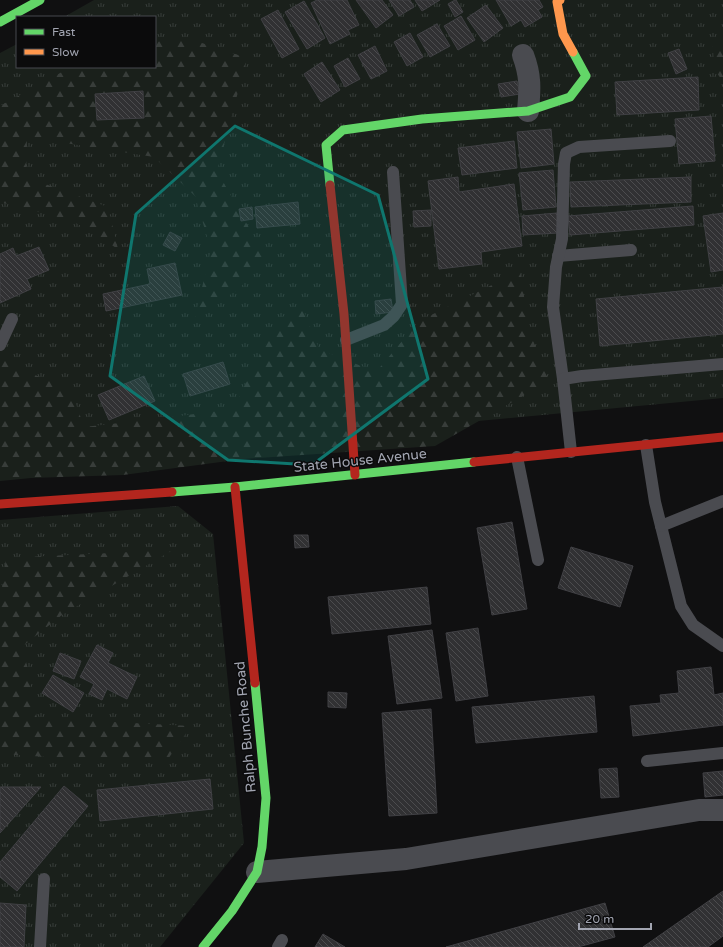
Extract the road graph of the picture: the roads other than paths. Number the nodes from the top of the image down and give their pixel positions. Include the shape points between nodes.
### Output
1 (40, 0) edge
2 (560, 0) edge
3 (0, 22) edge
4 (523, 55) dead end
5 (528, 111) junction
6 (670, 141) dead end
7 (393, 172) dead end
8 (631, 250) dead end
9 (558, 256) junction
10 (12, 319) dead end
11 (346, 340) junction
12 (0, 345) edge
13 (723, 364) edge
14 (563, 379) junction
15 (723, 437) edge
16 (646, 445) junction
17 (572, 452) junction
18 (517, 457) junction
19 (355, 474) junction
20 (235, 487) junction
21 (723, 501) edge
22 (0, 504) edge
23 (661, 526) junction
24 (538, 560) dead end
25 (723, 646) edge
26 (723, 753) edge
27 (647, 761) dead end
28 (723, 810) edge
29 (257, 872) junction
30 (44, 879) dead end
31 (40, 947) edge
32 (203, 947) edge

1 - 3 street
2 - 5 street via 557,2 563,34 586,76 570,97
4 - 5 street via 529,70
5 - 11 street via 422,119 343,130 326,145
6 - 9 lane via 579,147 566,153 562,239
7 - 11 lane via 402,304 384,325
8 - 9 lane
9 - 14 lane via 553,307
10 - 12 lane
11 - 19 street
13 - 14 lane
14 - 17 lane
15 - 16 street, State House Avenue
16 - 17 street, State House Avenue
16 - 23 lane
17 - 18 street, State House Avenue
18 - 19 street, State House Avenue
18 - 24 lane
19 - 20 street, State House Avenue
20 - 22 street, State House Avenue
20 - 29 street, Ralph Bunche Road via 266,798
21 - 23 lane
23 - 25 lane via 681,606 693,625
26 - 27 lane
28 - 29 street via 691,811 406,859
29 - 32 street, Ralph Bunche Road via 232,911
30 - 31 lane

